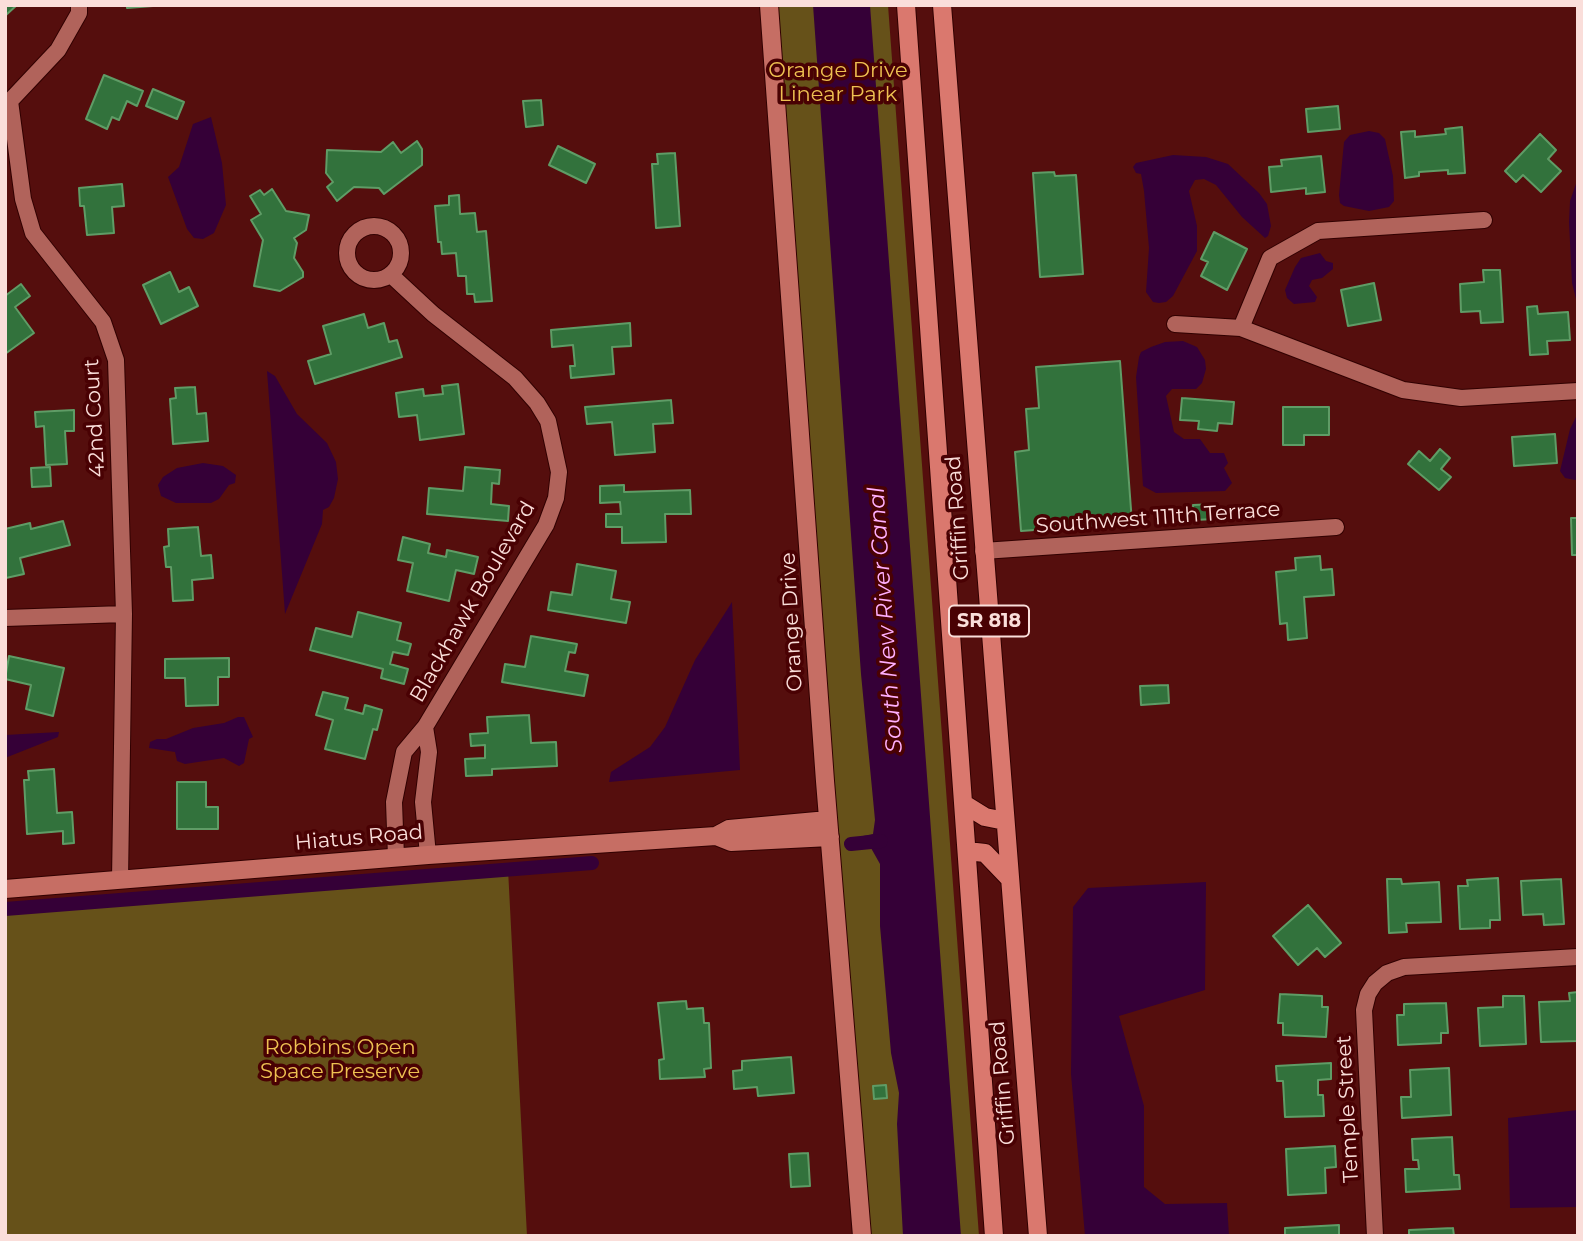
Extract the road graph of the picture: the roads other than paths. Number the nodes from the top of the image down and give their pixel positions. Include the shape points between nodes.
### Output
1 (79, 5) edge
2 (769, 5) edge
3 (906, 5) edge
4 (942, 5) edge
5 (8, 101) edge
6 (1484, 220) dead end
7 (391, 275) dead end
8 (1175, 324) dead end
9 (1241, 328) junction
10 (1578, 391) edge
11 (1336, 527) dead end
12 (983, 551) junction
13 (124, 614) junction
14 (5, 618) edge
15 (425, 727) junction
16 (964, 804) junction
17 (1005, 821) junction
18 (829, 829) junction
19 (967, 851) junction
20 (428, 855) junction
21 (396, 858) junction
22 (1009, 878) junction
23 (120, 880) junction
24 (5, 889) edge
25 (1578, 957) edge
26 (862, 1236) edge
27 (994, 1236) edge
28 (1038, 1236) edge
29 (1375, 1236) edge

1 - 5 street, 42nd Court via 58,50
2 - 18 street, Orange Drive
3 - 16 main road, Griffin Road / SR 818
4 - 12 main road, Griffin Road / SR 818
5 - 13 street, 42nd Court via 33,233 103,322 116,360
6 - 9 street via 1318,231 1270,258
7 - 15 street, Blackhawk Boulevard via 515,378 537,403 548,421 559,472 546,525
8 - 9 street
9 - 10 street via 1403,390 1461,398
11 - 12 street, Southwest 111th Terrace
12 - 17 main road, Griffin Road / SR 818
13 - 14 street
13 - 23 street, 42nd Court
15 - 20 street, Blackhawk Boulevard via 429,752 423,802
15 - 21 street, Blackhawk Boulevard via 404,752 398,774
16 - 17 main road via 985,817
16 - 19 main road, Griffin Road / SR 818
17 - 22 main road, Griffin Road / SR 818
18 - 20 street, Hiatus Road via 732,842 716,836
18 - 26 street, Orange Drive
19 - 22 main road via 985,853
19 - 27 main road, Griffin Road / SR 818
20 - 21 street, Hiatus Road
21 - 23 street, Hiatus Road
22 - 28 main road, Griffin Road / SR 818
23 - 24 street, Hiatus Road
25 - 29 street, Temple Street via 1404,967 1375,983 1364,1010

